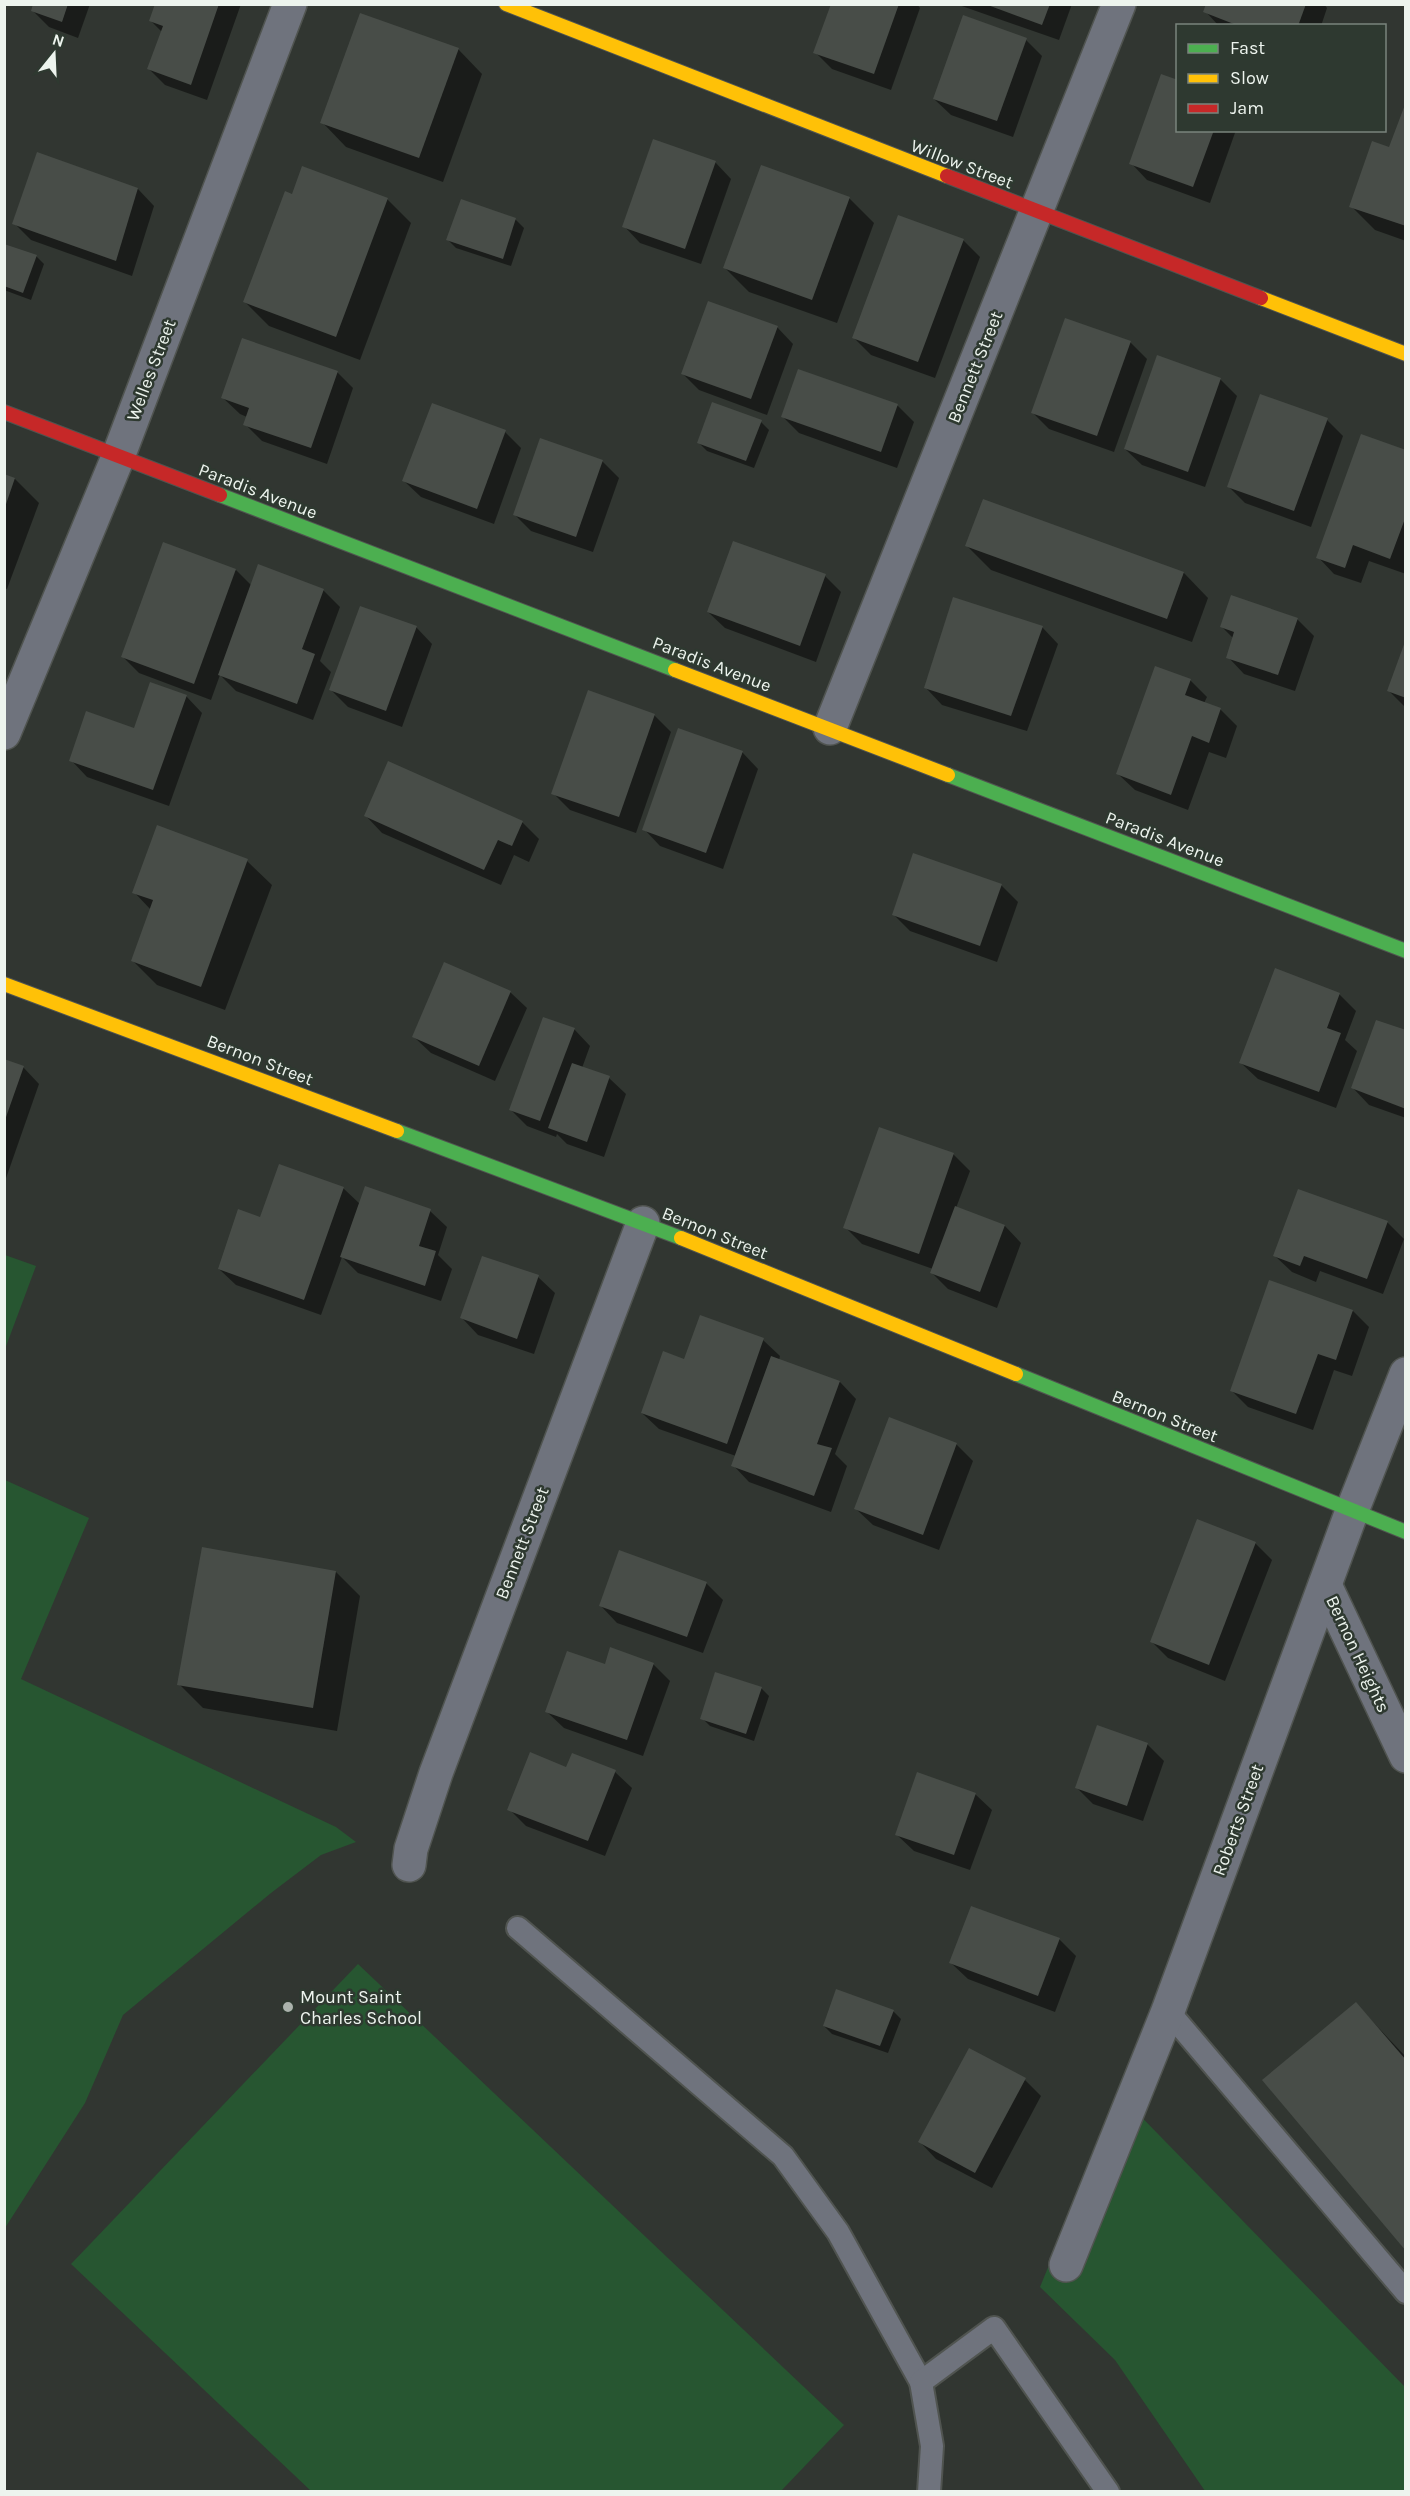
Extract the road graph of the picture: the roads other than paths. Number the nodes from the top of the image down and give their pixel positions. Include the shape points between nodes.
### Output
1 (290, 4) edge
2 (506, 4) edge
3 (1119, 4) edge
4 (1037, 213) junction
5 (1406, 354) edge
6 (4, 412) edge
7 (118, 457) junction
8 (830, 728) junction
9 (4, 733) edge
10 (1406, 951) edge
11 (4, 984) edge
12 (643, 1223) junction
13 (1406, 1374) edge
14 (1352, 1511) junction
15 (1406, 1532) edge
16 (1325, 1585) junction
17 (1406, 1756) edge
18 (409, 1865) dead end
19 (518, 1928) dead end
20 (1168, 2011) junction
21 (1066, 2265) dead end
22 (1406, 2292) edge
23 (921, 2382) junction
24 (929, 2492) edge
25 (1108, 2492) edge

1 - 7 street, Welles Street
2 - 4 street, Willow Street
3 - 4 street, Bennett Street
4 - 5 street, Willow Street
4 - 8 street, Bennett Street
6 - 7 street, Paradis Avenue
7 - 8 street, Paradis Avenue
7 - 9 street, Welles Street
8 - 10 street, Paradis Avenue
11 - 12 street, Bernon Street
12 - 14 street, Bernon Street
12 - 18 street, Bennett Street via 436,1773
13 - 14 street, Roberts Street
14 - 15 street, Bernon Street
14 - 16 street, Roberts Street
16 - 17 street, Bernon Heights
16 - 20 street, Roberts Street
19 - 23 lane via 783,2156 838,2232
20 - 21 street, Roberts Street
20 - 22 lane
23 - 24 lane via 932,2446
23 - 25 lane via 994,2328

